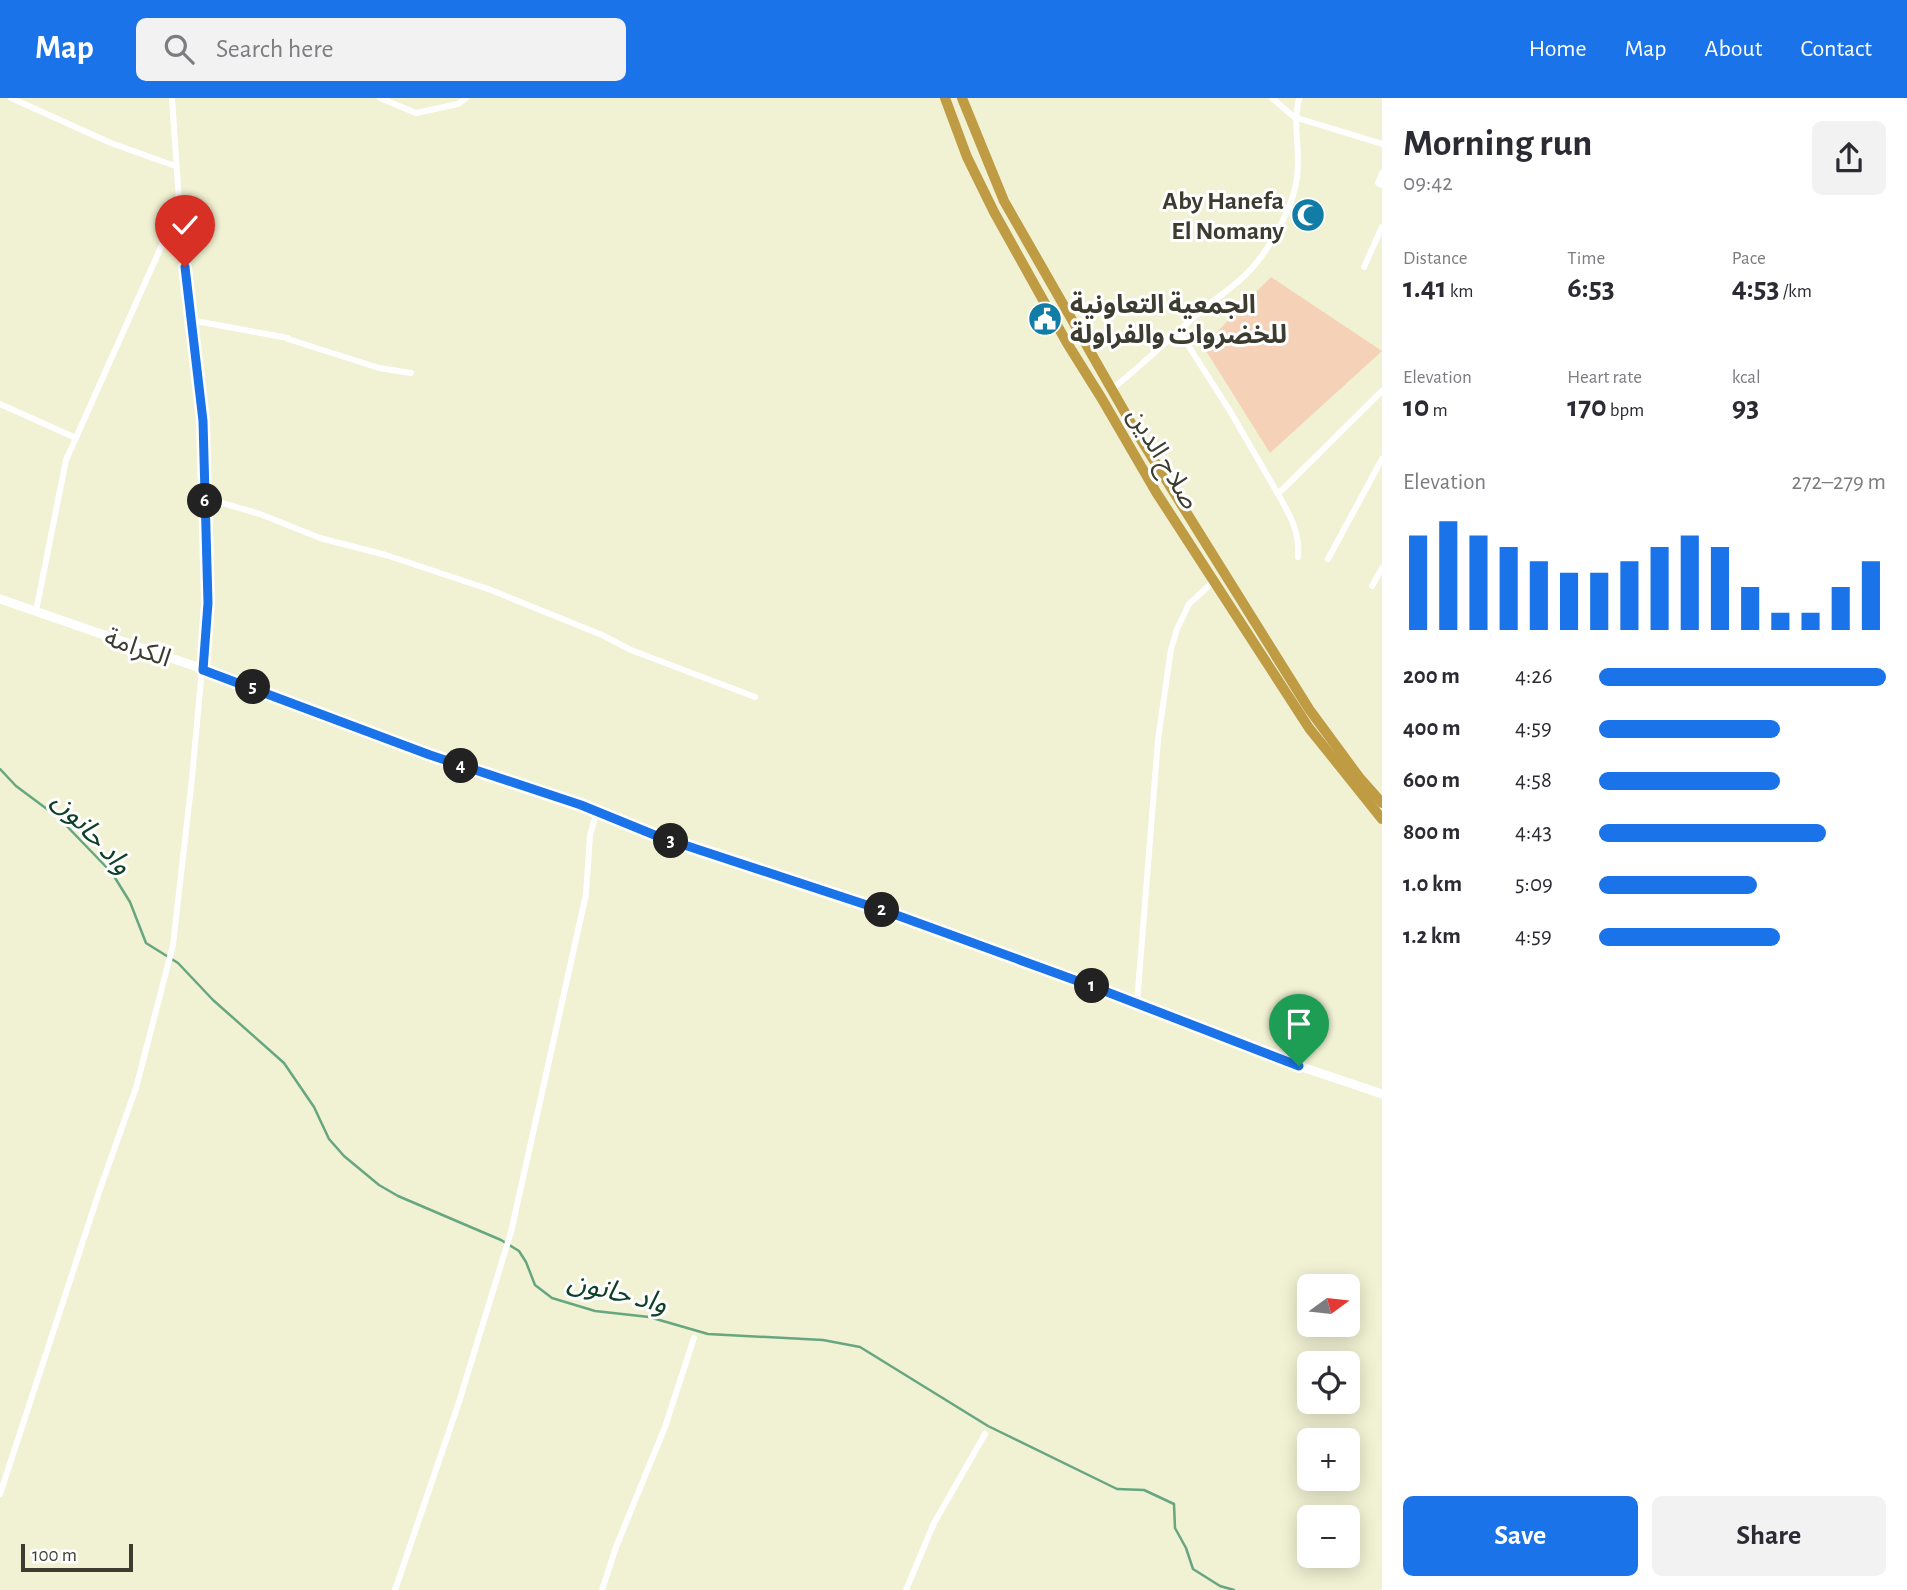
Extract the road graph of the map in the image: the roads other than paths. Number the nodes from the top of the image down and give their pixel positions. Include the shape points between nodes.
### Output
1 (11, 98) edge
2 (172, 98) edge
3 (380, 98) edge
4 (467, 98) edge
5 (945, 98) edge
6 (962, 98) edge
7 (1272, 98) edge
8 (1299, 98) edge
9 (1294, 117) junction
10 (1382, 144) edge
11 (175, 166) junction
12 (1382, 173) edge
13 (1382, 185) edge
14 (179, 213) junction
15 (1382, 227) edge
16 (1363, 267) dead end
17 (190, 320) junction
18 (1179, 331) junction
19 (411, 373) dead end
20 (1111, 390) junction
21 (1382, 391) edge
22 (0, 404) edge
23 (76, 438) junction
24 (1382, 459) edge
25 (1278, 494) junction
26 (205, 498) junction
27 (1297, 557) dead end
28 (1328, 559) dead end
29 (1382, 568) edge
30 (1214, 581) junction
31 (1372, 586) dead end
32 (0, 599) edge
33 (36, 611) junction
34 (203, 670) junction
35 (755, 697) dead end
36 (1382, 803) edge
37 (597, 812) junction
38 (1382, 819) edge
39 (1137, 1003) junction
40 (1382, 1094) edge
41 (694, 1338) dead end
42 (985, 1434) dead end
43 (0, 1494) edge
44 (395, 1590) edge
45 (602, 1590) edge
46 (906, 1590) edge

1 - 11 street
2 - 11 street
3 - 4 street via 416,113
5 - 30 highway, صلاح الدين via 972,168 1041,298
6 - 20 highway, صلاح الدين via 1004,201
7 - 9 street
8 - 9 street
9 - 10 street
9 - 18 street via 1297,178 1272,240 1244,277
11 - 14 street
12 - 13 street via 1378,183
14 - 17 street
14 - 23 street
15 - 16 street
17 - 19 street via 288,339 379,368
17 - 26 street via 203,421
18 - 20 street
18 - 25 street
20 - 36 highway, صلاح الدين via 1309,709
21 - 25 street
22 - 23 street
23 - 33 street via 66,460
24 - 28 street
25 - 27 street via 1299,540
26 - 34 street via 208,603
26 - 35 street via 491,590
29 - 31 street
30 - 38 highway, صلاح الدين via 1309,728
30 - 39 street via 1189,604 1171,649 1158,740
32 - 33 main road, الكرامة
33 - 34 main road, الكرامة
34 - 37 main road, الكرامة
34 - 43 street via 172,950 136,1088
37 - 39 main road, الكرامة
37 - 44 street via 590,835 586,894 507,1249
39 - 40 main road, الكرامة
41 - 45 street
42 - 46 street via 934,1523

